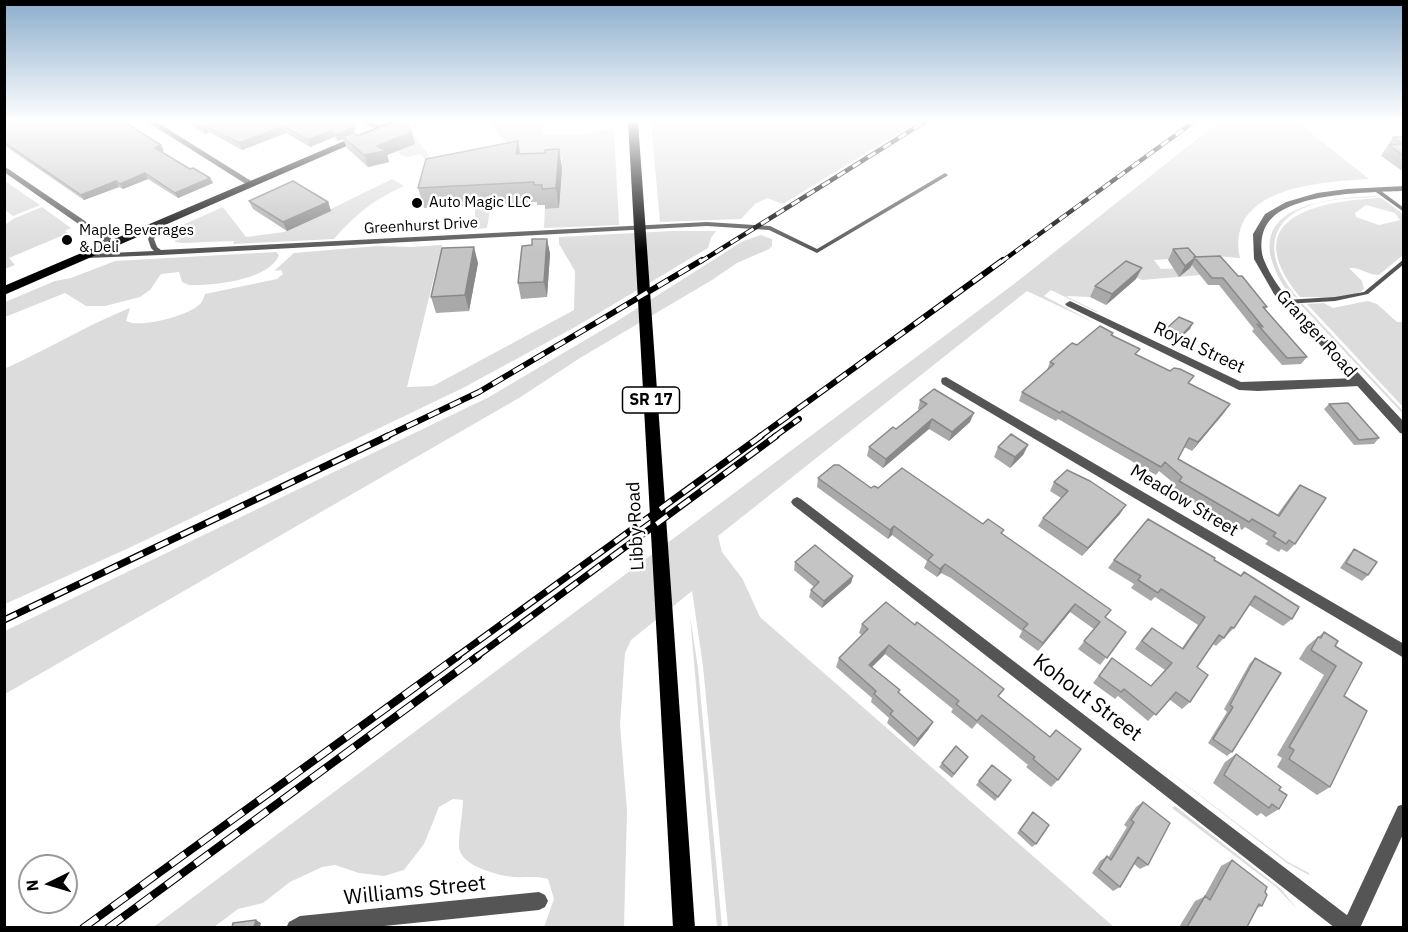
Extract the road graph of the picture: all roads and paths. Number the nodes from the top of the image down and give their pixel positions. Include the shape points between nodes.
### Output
1 (220, 164) edge
2 (298, 164) edge
3 (636, 164) edge
4 (4, 168) edge
5 (945, 175) dead end
6 (252, 184) junction
7 (1404, 188) edge
8 (1375, 189) junction
9 (1404, 211) edge
10 (159, 224) junction
11 (113, 244) junction
12 (162, 253) junction
13 (87, 255) junction
14 (1404, 261) edge
15 (4, 291) edge
16 (1285, 302) junction
17 (1070, 304) dead end
18 (946, 381) dead end
19 (1359, 382) junction
20 (1404, 430) edge
21 (797, 502) dead end
22 (1404, 652) edge
23 (1404, 812) edge
24 (539, 901) dead end
25 (295, 927) edge
26 (684, 927) edge
27 (1350, 927) edge

1 - 6 street
2 - 6 main road
3 - 26 main road, Libby Road / SR 17
4 - 11 street
5 - 12 lane, Greenhurst Drive via 817,251 770,228 686,225
6 - 10 main road
7 - 8 street
8 - 9 lane
8 - 16 street, Granger Road via 1297,199 1273,212 1261,226 1257,256
10 - 11 main road
10 - 12 lane via 151,241
11 - 13 main road
12 - 13 lane, Greenhurst Drive
13 - 15 main road
14 - 16 lane via 1366,293
16 - 19 street, Granger Road
17 - 19 street, Royal Street via 1239,386
18 - 22 street, Meadow Street
19 - 20 street, Granger Road
21 - 27 street, Kohout Street
23 - 27 street
24 - 25 street, Williams Street

